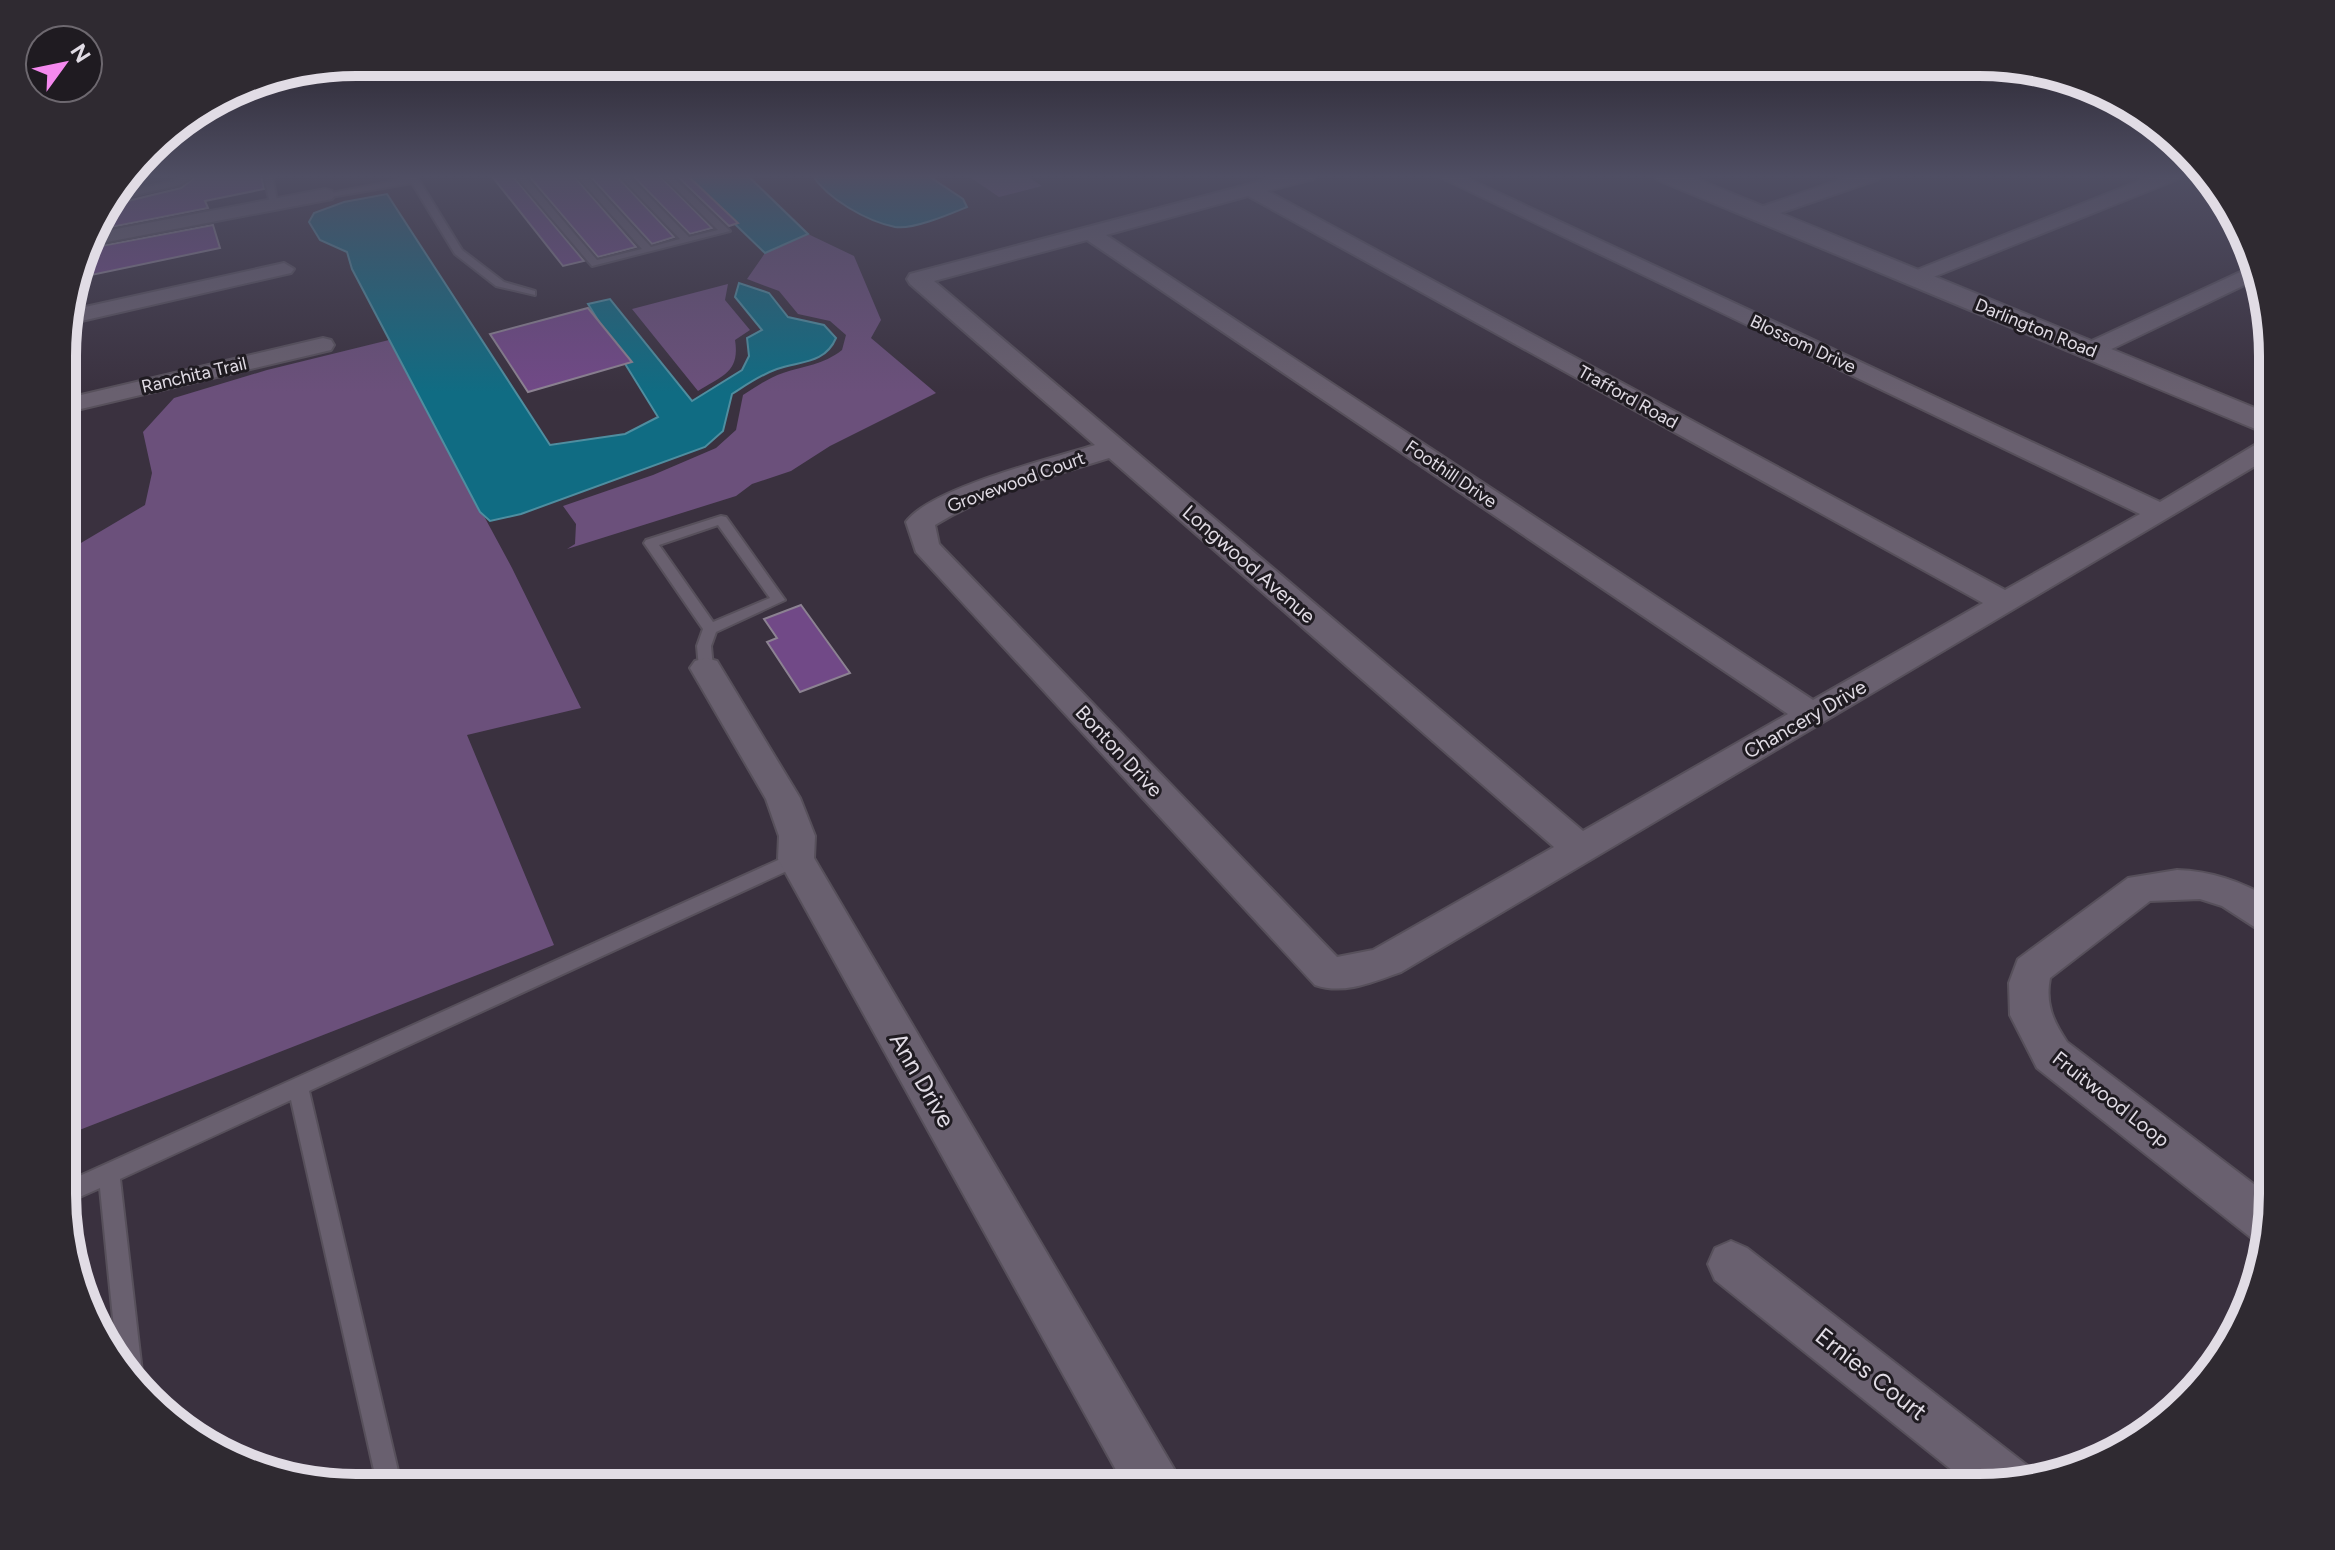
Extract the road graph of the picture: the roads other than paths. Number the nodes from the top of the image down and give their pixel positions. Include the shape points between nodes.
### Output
1 (455, 247) edge
2 (581, 247) edge
3 (646, 247) edge
4 (660, 247) edge
5 (1036, 247) edge
6 (1111, 247) edge
7 (1356, 247) edge
8 (1598, 247) edge
9 (1840, 247) edge
10 (1991, 247) edge
11 (648, 250) junction
12 (284, 269) dead end
13 (2247, 276) edge
14 (1914, 278) junction
15 (531, 293) dead end
16 (79, 315) edge
17 (323, 345) dead end
18 (2091, 350) junction
19 (76, 403) edge
20 (2258, 420) edge
21 (1114, 448) junction
22 (2258, 454) edge
23 (2161, 513) junction
24 (920, 522) joint
25 (2006, 603) junction
26 (708, 648) junction
27 (1812, 715) junction
28 (1580, 849) junction
29 (796, 859) junction
30 (2258, 910) edge
31 (1329, 974) joint
32 (298, 1086) junction
33 (109, 1173) junction
34 (76, 1188) edge
35 (2258, 1215) edge
36 (1731, 1264) dead end
37 (128, 1357) edge
38 (1996, 1473) edge
39 (387, 1474) edge
40 (1147, 1474) edge

1 - 15 lane via 500,284
2 - 11 lane via 595,264
3 - 11 lane
4 - 11 lane
5 - 21 street, Longwood Avenue via 918,279
6 - 27 street, Foothill Drive
7 - 25 street, Trafford Road
8 - 23 street, Blossom Drive
9 - 14 street, Darlington Road
10 - 14 street
12 - 16 street
13 - 18 street
14 - 18 street, Darlington Road
17 - 19 street, Ranchita Trail
18 - 20 street, Darlington Road
21 - 24 street, Grovewood Court via 961,499
21 - 28 street, Longwood Avenue
22 - 23 street, Chancery Drive
23 - 25 street, Chancery Drive
24 - 31 street, Bonton Drive via 926,546
25 - 27 street, Chancery Drive
26 - 26 lane via 651,543 721,520 778,600
26 - 29 street, Ann Drive via 783,798 797,836
27 - 28 street, Chancery Drive
28 - 31 street, Chancery Drive via 1387,961
29 - 32 lane
29 - 40 street, Ann Drive
30 - 35 street, Fruitwood Loop via 2200,885 2141,888 2032,970 2026,991 2031,1023 2052,1055
32 - 33 lane
32 - 39 lane
33 - 34 lane
33 - 37 lane
36 - 38 street, Ernies Court

